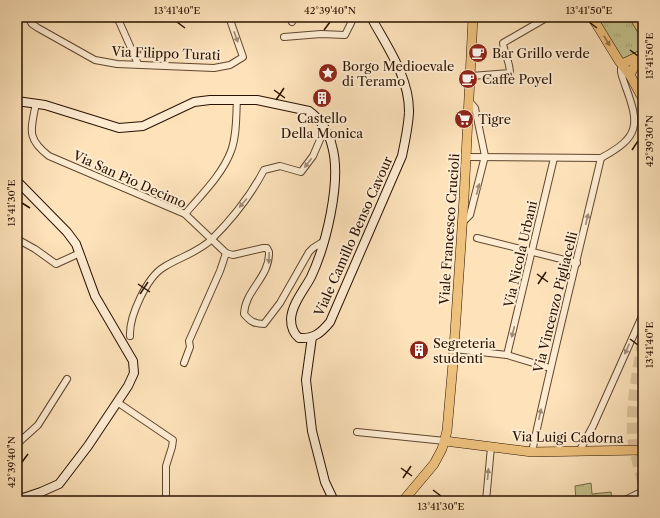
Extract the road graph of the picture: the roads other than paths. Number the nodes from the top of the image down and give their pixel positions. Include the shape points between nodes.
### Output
1 (28, 17) edge
2 (109, 17) edge
3 (229, 17) edge
4 (354, 17) edge
5 (371, 17) edge
6 (473, 17) edge
7 (548, 17) edge
8 (592, 17) edge
9 (634, 17) edge
10 (643, 32) edge
11 (284, 37) dead end
12 (643, 54) edge
13 (643, 59) edge
14 (138, 64) junction
15 (622, 64) junction
16 (630, 75) junction
17 (471, 76) junction
18 (236, 99) junction
19 (643, 99) edge
20 (17, 101) edge
21 (470, 102) junction
22 (36, 104) junction
23 (325, 128) junction
24 (485, 156) junction
25 (466, 157) junction
26 (554, 158) junction
27 (601, 158) junction
28 (17, 180) edge
29 (185, 214) junction
30 (462, 223) junction
31 (477, 238) dead end
32 (17, 239) edge
33 (212, 239) junction
34 (324, 241) junction
35 (80, 253) junction
36 (226, 253) junction
37 (532, 253) junction
38 (577, 263) junction
39 (643, 314) edge
40 (130, 336) dead end
41 (312, 337) junction
42 (454, 349) junction
43 (507, 355) junction
44 (184, 363) dead end
45 (550, 368) junction
46 (67, 379) dead end
47 (117, 402) junction
48 (357, 432) dead end
49 (588, 437) junction
50 (445, 441) junction
51 (17, 444) edge
52 (491, 447) junction
53 (643, 450) edge
54 (532, 452) junction
55 (577, 452) junction
56 (593, 452) junction
57 (643, 491) edge
58 (17, 500) edge
59 (166, 501) edge
60 (334, 501) edge
61 (404, 501) edge
62 (486, 501) edge
63 (623, 501) edge

1 - 14 street, Via Filippo Turati via 38,28 95,60
2 - 14 street via 118,19
3 -> 14 street, Via Filippo Turati via 243,57 230,65 214,68
4 - 11 street via 344,35
5 - 41 street, Viale Camillo Benso Cavour via 394,57 402,78 408,105 407,131 402,156 330,322 323,332
6 - 17 main road, Viale Francesco Crucioli
7 - 17 street via 504,43 510,73
8 -> 15 main road
9 - 10 main road
12 - 15 main road
13 - 16 main road
15 - 16 main road
15 - 27 street via 620,72 635,111 634,131 618,148
16 - 19 main road
17 - 21 main road, Viale Francesco Crucioli
18 - 22 street, Viale Camillo Benso Cavour via 194,102 144,126 119,128
18 - 23 street, Viale Camillo Benso Cavour via 257,100 309,111
18 - 29 street via 235,133 231,151 221,169
20 - 22 street, Viale Camillo Benso Cavour
21 - 24 street via 475,108
21 - 25 main road, Viale Francesco Crucioli
22 - 29 street, Via San Pio Decimo via 31,136 39,148 49,156
23 -> 33 street via 313,156 301,172 280,166 264,170 248,198
23 - 34 street, Viale Camillo Benso Cavour via 332,143 334,164 333,194
24 - 25 street
24 - 26 street
30 -> 24 street via 470,215
25 - 30 main road, Viale Francesco Crucioli
26 - 27 street
26 - 37 street, Via Nicola Urbani
38 -> 27 street, Via Vincenzo Pigliacelli
28 - 35 street via 68,232
29 - 33 street, Via San Pio Decimo
30 - 42 main road, Viale Francesco Crucioli
31 - 37 street
32 - 35 street via 56,264
33 - 36 street, Via San Pio Decimo
33 - 40 street via 158,272 137,304 129,326
36 -> 34 street via 233,255 267,248 267,270 244,304 244,314 249,320 255,324 264,324 280,303 309,252
34 - 41 street, Viale Camillo Benso Cavour via 311,277 294,308 291,319 294,333 299,338
35 - 47 street via 95,296 133,361 132,379
36 - 44 street via 189,341 190,347
37 - 38 street
37 -> 43 street, Via Nicola Urbani
38 - 45 street, Via Vincenzo Pigliacelli
39 -> 49 street
41 - 60 street via 306,380 312,430 326,482
42 - 43 street
42 - 50 main road, Viale Francesco Crucioli
43 - 45 street
54 -> 45 street, Via Vincenzo Pigliacelli
46 - 51 street via 38,425
47 - 58 street via 59,484
47 - 59 street via 173,440 166,466
48 - 50 street
49 - 55 street
49 - 56 street via 588,446
50 - 52 main road, Via Luigi Cadorna
50 - 61 main road, Viale Francesco Crucioli via 434,464
52 - 54 main road, Via Luigi Cadorna
62 -> 52 street
53 - 56 main road, Via Luigi Cadorna
54 - 55 main road, Via Luigi Cadorna
55 - 56 main road, Via Luigi Cadorna
57 - 63 street

